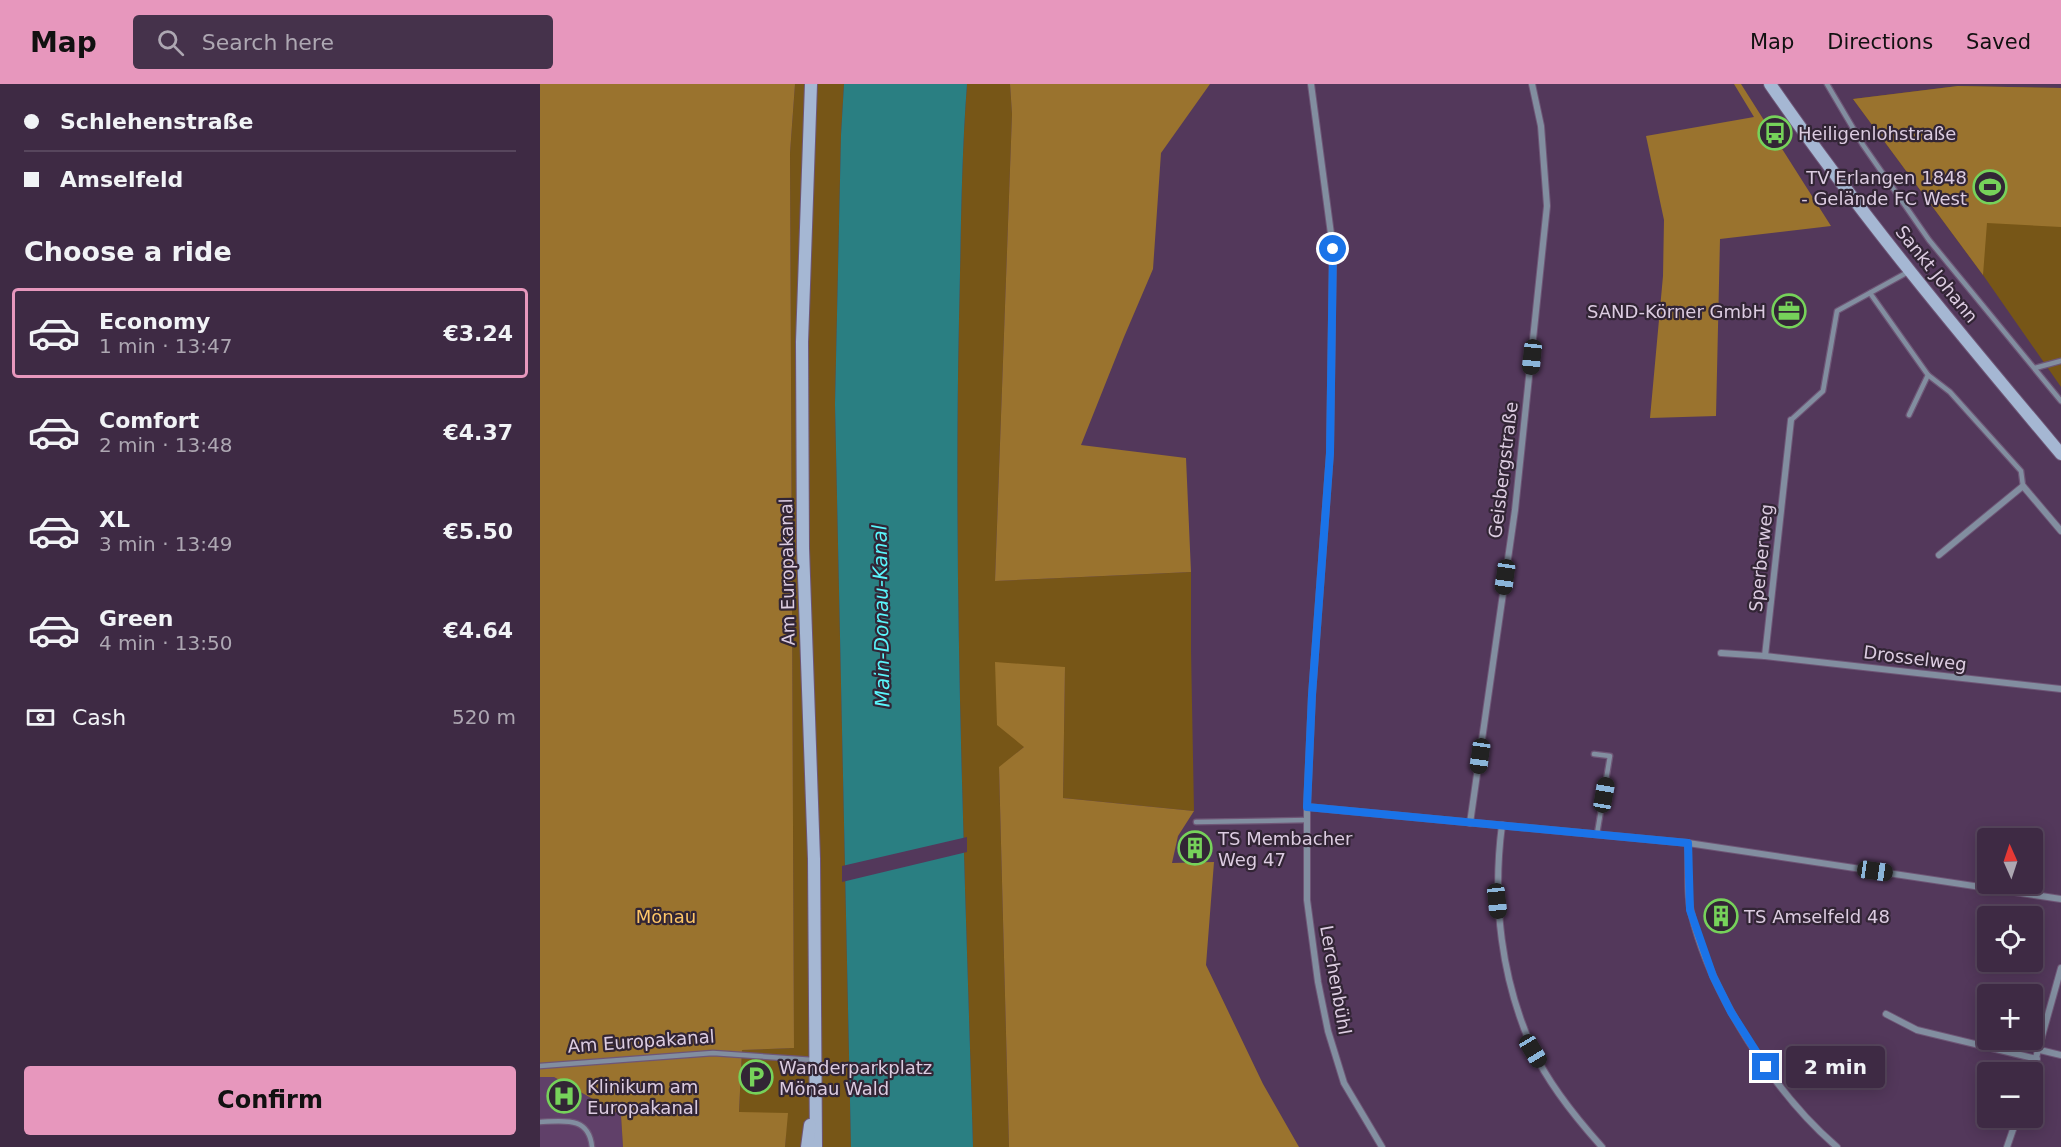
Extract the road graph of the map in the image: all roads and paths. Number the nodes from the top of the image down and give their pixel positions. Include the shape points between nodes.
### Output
1 (811, 84) edge
2 (1311, 84) edge
3 (1532, 84) edge
4 (1770, 84) edge
5 (1827, 84) edge
6 (1911, 270) junction
7 (1870, 292) junction
8 (2061, 361) edge
9 (2035, 368) junction
10 (1928, 375) junction
11 (2061, 401) edge
12 (1909, 415) dead end
13 (1791, 420) joint
14 (2061, 454) edge
15 (2022, 486) junction
16 (2061, 531) edge
17 (1939, 555) dead end
18 (1721, 653) dead end
19 (1765, 656) junction
20 (2061, 689) edge
21 (1594, 754) dead end
22 (1307, 807) junction
23 (1307, 820) junction
24 (1196, 822) dead end
25 (1470, 823) junction
26 (1502, 825) junction
27 (1597, 834) junction
28 (1688, 843) junction
29 (2061, 899) edge
30 (2061, 968) edge
31 (1886, 1014) dead end
32 (2043, 1038) edge
33 (2040, 1050) joint
34 (2061, 1055) edge
35 (2037, 1059) junction
36 (815, 1060) junction
37 (2036, 1062) edge
38 (540, 1066) edge
39 (816, 1088) junction
40 (540, 1122) edge
41 (2014, 1128) edge
42 (592, 1147) edge
43 (807, 1147) edge
44 (816, 1147) edge
45 (1382, 1147) edge
46 (1602, 1147) edge
47 (1838, 1147) edge
48 (2007, 1147) edge

1 - 36 main road, Am Europakanal via 802,354
2 - 22 street, Lerchenbühl via 1333,249 1330,453
3 - 25 street, Geisbergstraße via 1541,126 1547,206 1515,510
4 - 6 main road, Sankt Johann
5 - 9 lane, Sankt Johann via 1900,201
6 - 7 lane
6 - 14 main road, Sankt Johann
7 - 10 lane
7 - 13 lane via 1837,311 1823,391
8 - 9 lane
9 - 11 lane, Sankt Johann
10 - 12 lane
10 - 15 lane via 1950,392 2021,471
13 - 19 street, Sperberweg
15 - 16 street
15 - 17 street
18 - 19 street
19 - 20 street, Drosselweg
21 - 27 lane via 1610,756
22 - 23 street, Lerchenbühl
22 - 25 street
23 - 24 lane
23 - 45 street, Lerchenbühl via 1307,900 1328,1031 1344,1083
25 - 26 street
26 - 27 street
26 - 46 street via 1497,901 1502,950 1515,1003 1533,1051 1559,1093
27 - 28 street
28 - 29 street
28 - 47 street via 1690,910 1713,976 1766,1067 1801,1113
30 - 32 street
31 - 35 street via 1917,1030
33 - 34 street
33 - 35 street
35 - 37 street
36 - 38 lane, Am Europakanal via 713,1053
36 - 39 main road, Am Europakanal
39 - 43 main road, Am Europakanal
39 - 44 main road, Am Europakanal
40 - 42 lane via 579,1124 591,1137
41 - 48 street

